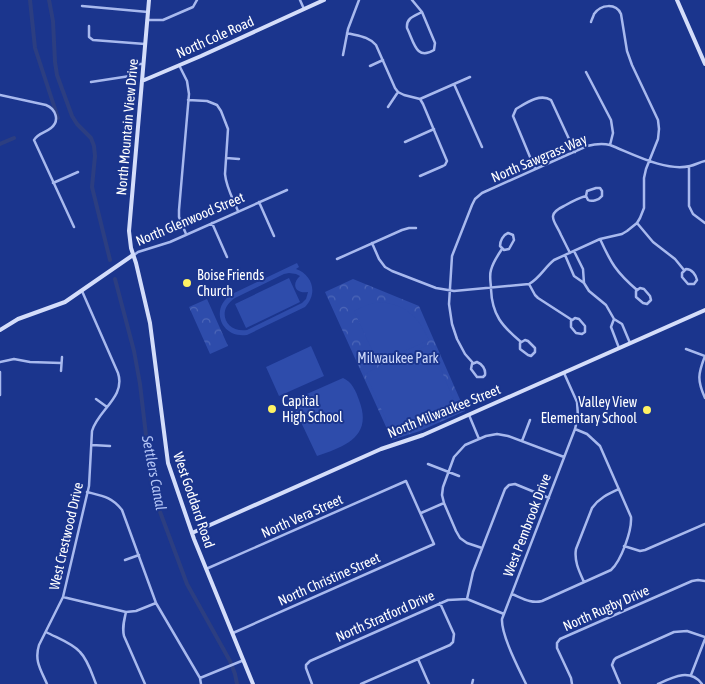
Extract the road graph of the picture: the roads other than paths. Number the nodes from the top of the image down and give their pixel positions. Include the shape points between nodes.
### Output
1 (149, 0) edge
2 (197, 0) edge
3 (300, 0) edge
4 (324, 0) edge
5 (359, 0) edge
6 (412, 0) edge
7 (676, 0) edge
8 (82, 6) dead end
9 (304, 10) junction
10 (148, 12) junction
11 (422, 12) junction
12 (147, 20) junction
13 (591, 22) dead end
14 (89, 26) dead end
15 (347, 34) junction
16 (145, 44) junction
17 (343, 55) dead end
18 (383, 60) junction
19 (144, 64) junction
20 (705, 64) edge
21 (179, 65) junction
22 (370, 66) dead end
23 (586, 72) dead end
24 (470, 76) dead end
25 (142, 81) junction
26 (91, 82) dead end
27 (454, 84) junction
28 (398, 92) junction
29 (0, 95) edge
30 (420, 99) junction
31 (188, 100) junction
32 (388, 106) dead end
33 (434, 129) junction
34 (405, 142) dead end
35 (610, 145) junction
36 (482, 147) dead end
37 (575, 152) junction
38 (226, 158) junction
39 (239, 159) dead end
40 (649, 160) junction
41 (705, 160) edge
42 (689, 166) junction
43 (535, 169) junction
44 (78, 172) dead end
45 (420, 176) dead end
46 (53, 183) junction
47 (287, 190) dead end
48 (586, 196) junction
49 (259, 202) junction
50 (238, 211) junction
51 (212, 223) junction
52 (636, 223) junction
53 (705, 223) edge
54 (74, 228) dead end
55 (416, 228) dead end
56 (186, 234) junction
57 (274, 236) dead end
58 (600, 239) junction
59 (372, 243) junction
60 (502, 249) junction
61 (574, 251) junction
62 (570, 253) junction
63 (133, 255) junction
64 (564, 255) junction
65 (227, 257) dead end
66 (337, 258) dead end
67 (684, 270) junction
68 (584, 283) junction
69 (529, 284) junction
70 (491, 288) junction
71 (637, 290) junction
72 (82, 291) junction
73 (450, 291) junction
74 (705, 310) edge
75 (614, 319) junction
76 (572, 320) junction
77 (0, 330) edge
78 (521, 342) junction
79 (630, 343) junction
80 (620, 348) junction
81 (686, 349) dead end
82 (705, 356) edge
83 (62, 357) dead end
84 (0, 362) edge
85 (473, 363) junction
86 (61, 364) junction
87 (61, 371) dead end
88 (0, 372) edge
89 (564, 373) junction
90 (0, 395) edge
91 (96, 398) dead end
92 (705, 398) edge
93 (107, 407) junction
94 (468, 415) junction
95 (530, 420) dead end
96 (575, 429) junction
97 (479, 439) junction
98 (522, 441) junction
99 (92, 444) junction
100 (110, 446) dead end
101 (564, 457) junction
102 (428, 464) dead end
103 (448, 472) junction
104 (459, 476) dead end
105 (619, 489) junction
106 (87, 492) junction
107 (549, 498) junction
108 (444, 503) junction
109 (420, 513) junction
110 (705, 524) edge
111 (192, 533) junction
112 (624, 546) junction
113 (482, 548) junction
114 (139, 555) junction
115 (125, 560) dead end
116 (206, 569) junction
117 (705, 581) edge
118 (584, 582) junction
119 (512, 594) junction
120 (63, 597) junction
121 (467, 600) junction
122 (440, 603) junction
123 (156, 604) junction
124 (126, 612) junction
125 (504, 614) junction
126 (45, 632) junction
127 (233, 633) junction
128 (705, 638) edge
129 (418, 659) junction
130 (244, 660) junction
131 (691, 675) junction
132 (200, 678) junction
133 (473, 680) dead end
134 (47, 684) edge
135 (96, 684) edge
136 (145, 684) edge
137 (201, 684) edge
138 (253, 684) edge
139 (312, 684) edge
140 (361, 684) edge
141 (429, 684) edge
142 (472, 684) edge
143 (526, 684) edge
144 (572, 684) edge
145 (620, 684) edge
146 (658, 684) edge
147 (702, 684) edge

1 - 10 street, North Mountain View Drive
2 - 12 street via 193,8 163,20
3 - 9 street
4 - 9 street, North Cole Road
5 - 15 street
6 - 11 street
7 - 20 street
8 - 10 street
9 - 21 street, North Cole Road
10 - 12 street, North Mountain View Drive
11 - 11 street via 407,24 419,52 427,54 435,48 435,43
12 - 16 street, North Mountain View Drive
13 - 40 street via 594,14 606,6 615,7 621,14 627,51 658,120 658,138
14 - 16 street via 89,37 93,40
15 - 17 street
15 - 18 street via 372,40
16 - 19 street, North Mountain View Drive
18 - 22 street
18 - 28 street
19 - 25 street, North Mountain View Drive
19 - 26 street via 137,64 130,76
21 - 25 street, North Cole Road
21 - 31 street via 187,81
23 - 35 street via 610,120
24 - 27 street
25 - 63 street, North Mountain View Drive via 129,231
27 - 30 street
27 - 36 street
28 - 30 street
28 - 32 street
29 - 46 street via 46,105 54,111 55,123 35,138
30 - 33 street
31 - 38 street via 207,101 217,105 221,111 228,129
31 - 56 street via 179,210
33 - 34 street
33 - 45 street via 447,163
35 - 37 street, North Sawgrass Way via 595,144
35 - 40 street, North Sawgrass Way
37 - 43 street, North Sawgrass Way
37 - 43 street via 551,100 539,98 516,109 513,116
38 - 39 street
38 - 50 street via 226,180
40 - 42 street, North Sawgrass Way via 666,166
40 - 52 street via 645,173 644,208
41 - 42 street, North Sawgrass Way
42 - 53 street via 689,206 693,214
43 - 73 street, North Sawgrass Way via 482,193 476,199 452,256
44 - 46 street
46 - 54 street
47 - 49 street, North Glenwood Street
48 - 48 street via 592,201 601,198 603,192 596,188 587,191
48 - 62 street via 554,213 554,222
49 - 50 street, North Glenwood Street
49 - 57 street
50 - 51 street, North Glenwood Street
51 - 56 street, North Glenwood Street
51 - 65 street
52 - 58 street via 622,234
52 - 67 street
55 - 59 street via 402,230
56 - 63 street, North Glenwood Street
58 - 61 street
58 - 71 street via 615,268
59 - 66 street
59 - 73 street via 385,267
60 - 60 street via 509,248 513,235 504,235 500,244
60 - 70 street via 491,270
61 - 62 street
61 - 68 street via 583,270
62 - 64 street
63 - 72 street, North Glenwood Street
63 - 111 street, West Goddard Road via 150,323 168,464
64 - 68 street via 574,276
64 - 69 street via 549,264 539,278
67 - 67 street via 682,277 688,284 694,284 696,276 690,269
68 - 75 street via 606,305
69 - 70 street
69 - 76 street via 538,298
70 - 73 street
70 - 78 street via 498,318
71 - 71 street via 636,297 643,304 649,303 650,294 642,288
72 - 77 street, North Glenwood Street via 59,305 18,319
72 - 93 street, West Crestwood Drive via 120,379 119,389
73 - 85 street, North Sawgrass Way via 454,330
74 - 79 street, North Milwaukee Street
75 - 79 street via 622,324
75 - 80 street via 611,327
76 - 76 street via 570,325 576,333 585,332 585,326 579,319
78 - 78 street via 520,349 528,356 533,355 534,347 528,341
79 - 80 street, North Milwaukee Street
80 - 89 street, North Milwaukee Street
81 - 82 street
82 - 92 street via 698,379
83 - 86 street
84 - 86 street via 14,359
85 - 85 street via 471,370 477,377 485,375 478,362
86 - 87 street
88 - 90 street
89 - 94 street, North Milwaukee Street
89 - 96 street, West Pembrook Drive via 577,402
91 - 93 street
93 - 99 street, West Crestwood Drive via 94,425
94 - 97 street
94 - 111 street, North Milwaukee Street via 381,449
95 - 98 street
96 - 101 street, West Pembrook Drive
96 - 105 street via 587,434 600,446
97 - 98 street via 497,434
97 - 103 street via 466,445 454,457
98 - 101 street
99 - 100 street
99 - 106 street, West Crestwood Drive
101 - 107 street, West Pembrook Drive
102 - 103 street
103 - 104 street
103 - 108 street via 443,487
105 - 112 street via 631,517
105 - 118 street via 596,502 576,549 576,564
106 - 114 street via 116,502
106 - 120 street, West Crestwood Drive
107 - 113 street via 515,484 509,485
107 - 119 street, West Pembrook Drive
108 - 109 street
108 - 113 street via 460,538
109 - 116 street, North Vera Street via 406,481
109 - 127 street, North Christine Street via 434,544
110 - 112 street via 645,550
111 - 116 street, West Goddard Road
112 - 118 street via 614,567
113 - 121 street
114 - 115 street
114 - 123 street
116 - 127 street, West Goddard Road
117 - 144 street, North Rugby Drive via 692,581 560,639 557,648
118 - 119 street via 537,602
119 - 125 street, West Pembrook Drive
120 - 124 street
120 - 126 street, West Crestwood Drive
121 - 122 street, North Stratford Drive
121 - 125 street, North Stratford Drive
122 - 129 street via 454,639
122 - 139 street, North Stratford Drive via 310,661 306,671
123 - 124 street
123 - 132 street
124 - 136 street via 124,636
125 - 143 street, West Pembrook Drive via 502,629
126 - 134 street, West Crestwood Drive via 36,653
126 - 135 street via 80,652
127 - 130 street, West Goddard Road
128 - 131 street
128 - 145 street via 687,631 674,632 616,658 612,665
129 - 140 street
129 - 141 street
130 - 132 street
130 - 138 street, West Goddard Road
131 - 146 street via 680,675
131 - 147 street
132 - 137 street
133 - 142 street

